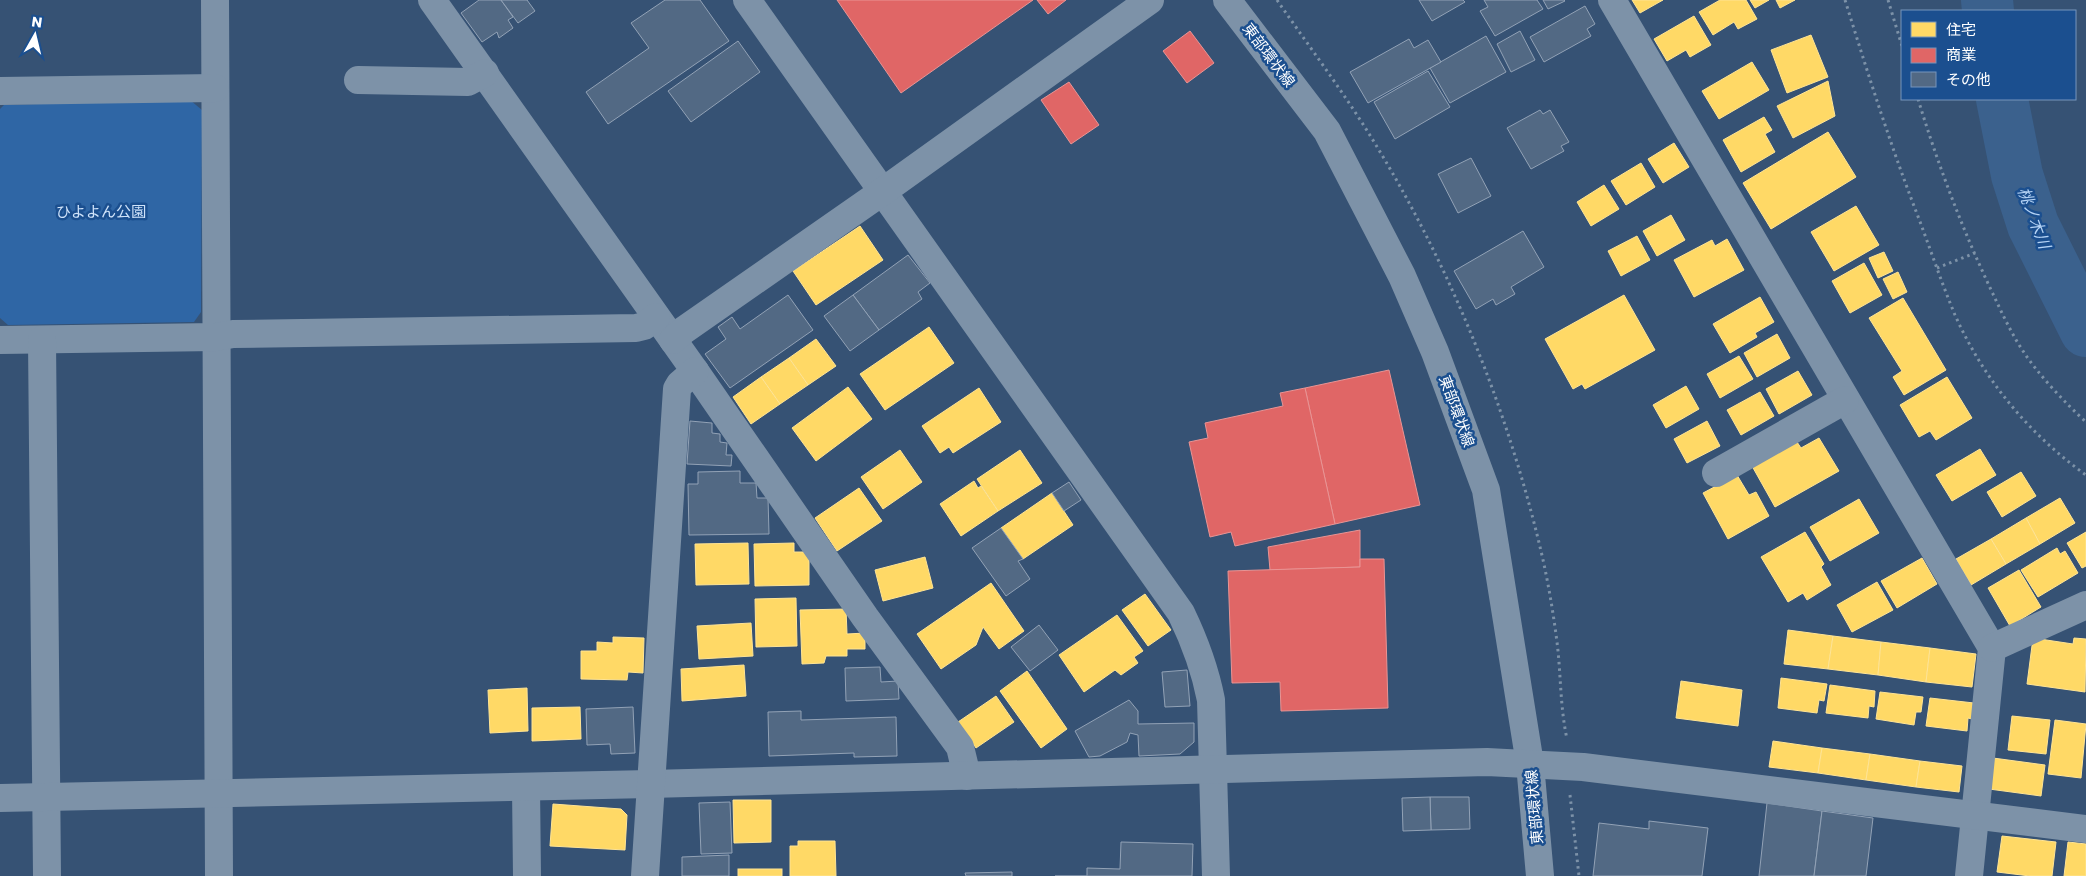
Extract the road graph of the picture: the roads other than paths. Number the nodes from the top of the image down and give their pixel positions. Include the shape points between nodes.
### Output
1 (215, 0) edge
2 (432, 0) edge
3 (747, 0) edge
4 (1150, 0) edge
5 (1227, 0) edge
6 (1612, 0) edge
7 (485, 73) junction
8 (358, 80) dead end
9 (215, 88) junction
10 (0, 91) edge
11 (882, 192) junction
12 (656, 317) junction
13 (216, 337) junction
14 (0, 340) edge
15 (42, 340) junction
16 (673, 340) junction
17 (695, 371) junction
18 (1845, 400) junction
19 (1716, 473) dead end
20 (2086, 605) edge
21 (1992, 648) junction
22 (1530, 764) junction
23 (1214, 770) junction
24 (967, 776) junction
25 (650, 784) junction
26 (526, 787) junction
27 (220, 793) junction
28 (48, 797) junction
29 (0, 798) edge
30 (1976, 815) junction
31 (2086, 829) edge
32 (47, 876) edge
33 (219, 876) edge
34 (527, 876) edge
35 (645, 876) edge
36 (1216, 876) edge
37 (1540, 876) edge
38 (1969, 876) edge

1 - 9 street
2 - 7 street
3 - 11 street
4 - 11 street
5 - 22 street, 東部環状線 via 1327,131 1402,276 1436,352 1486,490
6 - 18 street
7 - 8 street via 468,82
7 - 12 street
9 - 10 street
9 - 13 street
11 - 16 street
11 - 23 street via 1182,613 1206,673 1211,700
12 - 13 street via 636,328 233,334
12 - 16 street
13 - 15 street
13 - 27 street
14 - 15 street
15 - 28 street
16 - 17 street
17 - 24 street via 865,618 960,747
17 - 25 street via 677,389
18 - 19 street
18 - 21 street
20 - 21 street
21 - 30 street
22 - 23 street via 1487,762
22 - 30 street via 1583,767
22 - 37 street, 東部環状線
23 - 24 street
23 - 36 street
24 - 25 street
25 - 26 street
25 - 35 street
26 - 27 street
26 - 34 street
27 - 28 street
27 - 33 street
28 - 29 street
28 - 32 street
30 - 31 street
30 - 38 street

